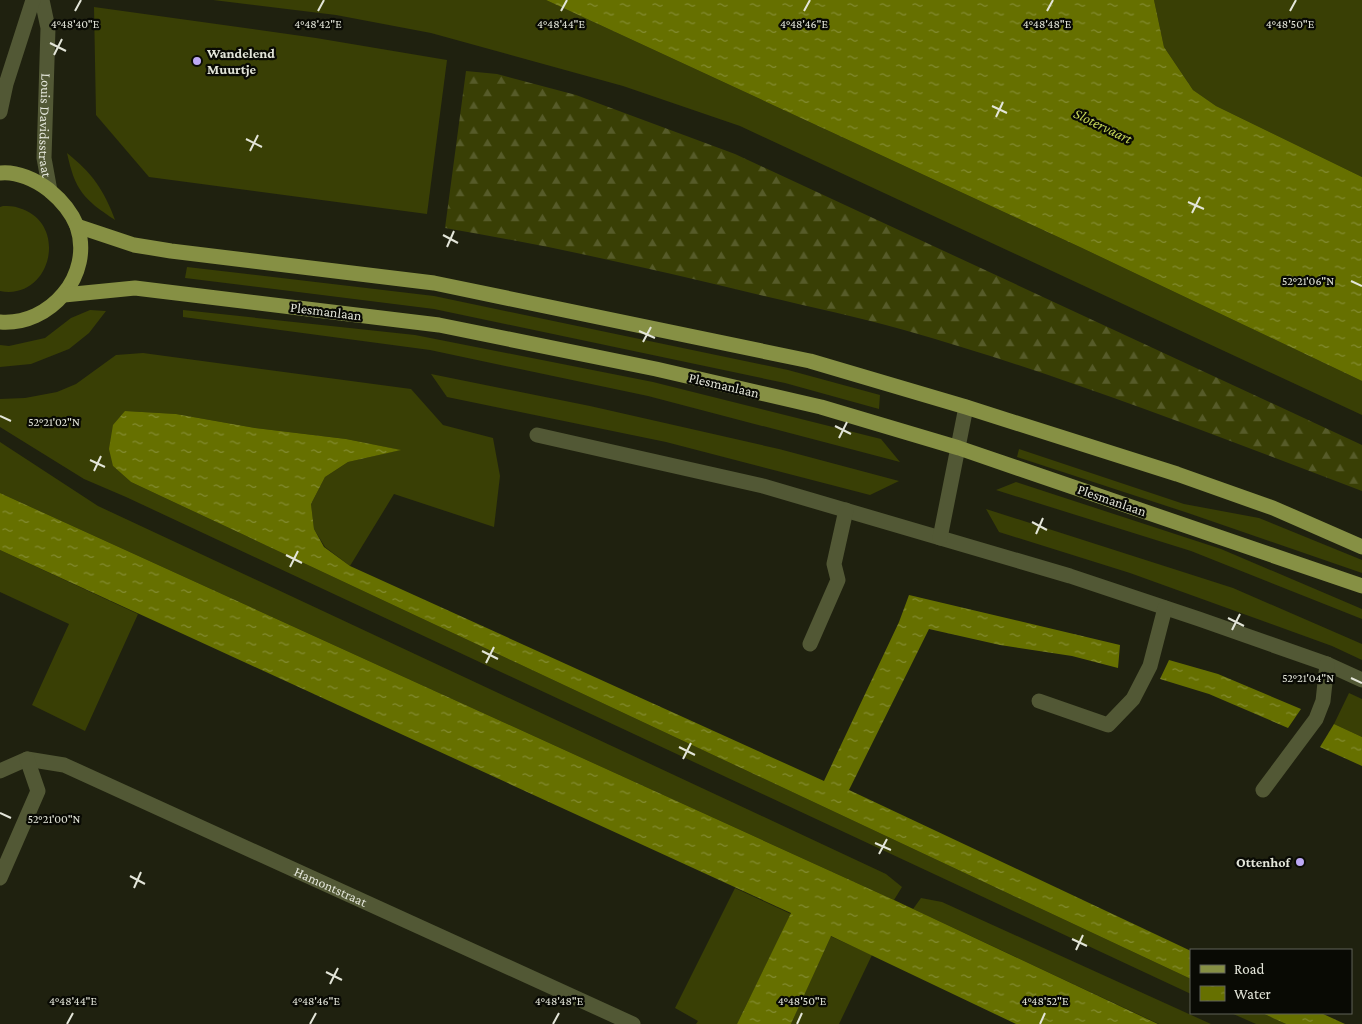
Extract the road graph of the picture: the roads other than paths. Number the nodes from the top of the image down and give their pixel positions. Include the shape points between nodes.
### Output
1 (33, 0) edge
2 (42, 0) edge
3 (0, 112) edge
4 (0, 173) edge
5 (50, 191) junction
6 (77, 226) junction
7 (64, 295) junction
8 (0, 322) edge
9 (966, 407) junction
10 (537, 434) dead end
11 (959, 448) junction
12 (846, 510) junction
13 (940, 538) junction
14 (1362, 547) edge
15 (1362, 586) edge
16 (1166, 608) junction
17 (810, 644) dead end
18 (1326, 664) junction
19 (1362, 680) edge
20 (1039, 701) dead end
21 (27, 759) junction
22 (0, 771) edge
23 (1263, 790) dead end
24 (0, 878) edge
25 (632, 1024) edge

1 - 3 street
2 - 5 street, Louis Davidsstraat via 48,28 44,158
4 - 5 main road via 40,182
5 - 6 main road via 62,200
6 - 7 main road via 80,250 76,274
6 - 9 main road via 134,245 434,284 810,361
7 - 8 main road via 47,311 26,319
7 - 11 main road, Plesmanlaan via 135,288 439,325 656,369 821,408
9 - 11 street
9 - 14 main road via 1273,508
10 - 12 street via 763,486
11 - 13 street
11 - 15 main road, Plesmanlaan
12 - 13 street
12 - 17 street via 834,564 838,580
13 - 16 street
16 - 18 street
16 - 20 street via 1150,666 1132,699 1108,726
18 - 19 street
18 - 23 street via 1323,701 1316,719
21 - 22 street
21 - 24 street via 38,791
21 - 25 street, Hamontstraat via 64,765

